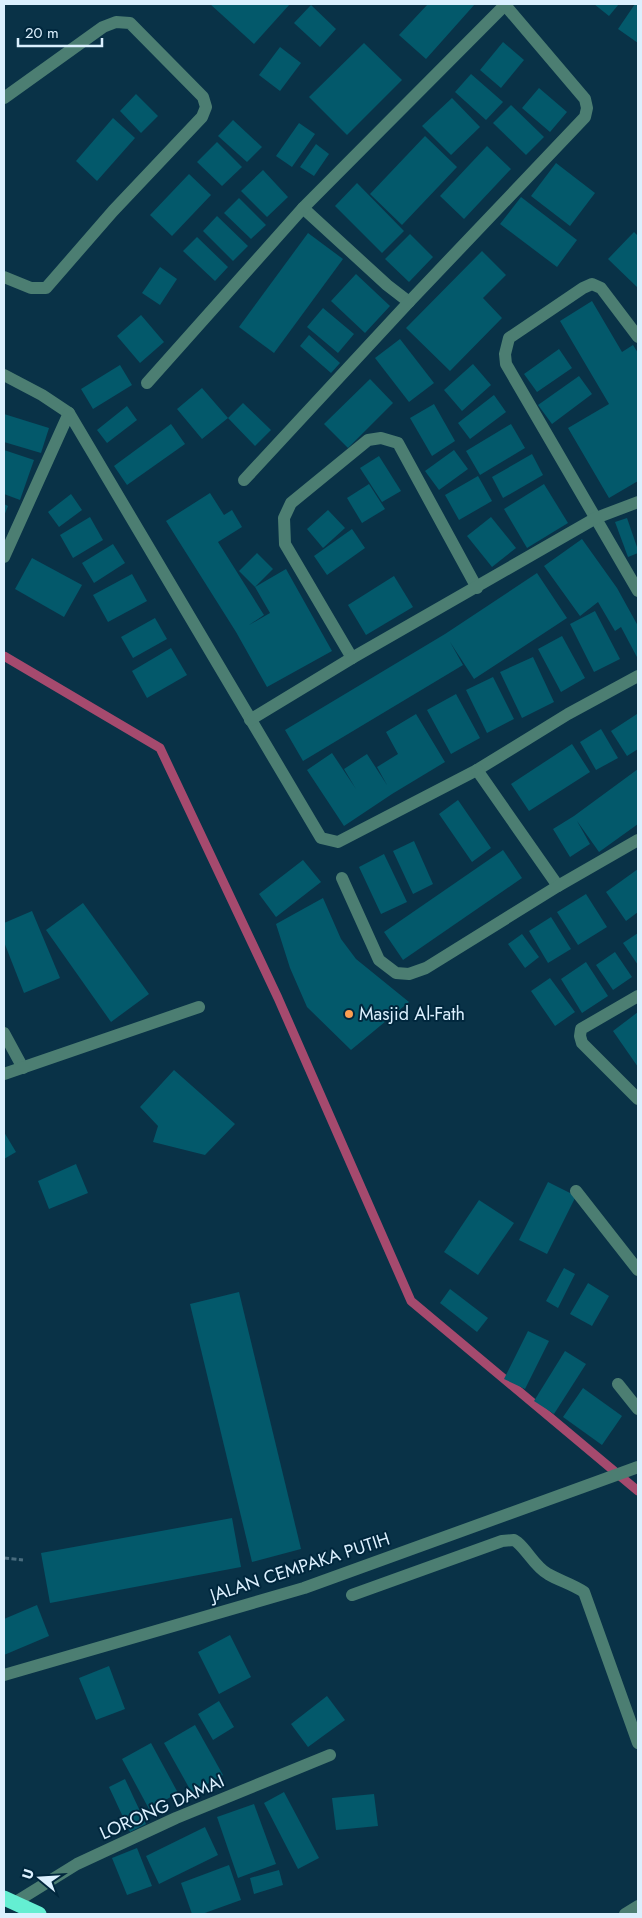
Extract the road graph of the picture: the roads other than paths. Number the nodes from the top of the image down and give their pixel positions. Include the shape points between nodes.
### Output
1 (506, 4) edge
2 (4, 98) edge
3 (303, 208) junction
4 (4, 277) edge
5 (409, 302) junction
6 (638, 337) edge
7 (4, 375) edge
8 (147, 383) dead end
9 (69, 413) junction
10 (244, 480) dead end
11 (638, 502) edge
12 (596, 518) junction
13 (4, 557) edge
14 (477, 588) junction
15 (638, 591) edge
16 (352, 658) junction
17 (638, 676) edge
18 (250, 720) junction
19 (476, 770) junction
20 (638, 840) edge
21 (342, 878) dead end
22 (558, 886) junction
23 (638, 996) edge
24 (199, 1006) dead end
25 (4, 1033) edge
26 (23, 1068) junction
27 (4, 1074) edge
28 (638, 1100) edge
29 (576, 1191) dead end
30 (638, 1270) edge
31 (618, 1384) dead end
32 (638, 1409) edge
33 (638, 1467) edge
34 (352, 1595) dead end
35 (4, 1675) edge
36 (638, 1743) edge
37 (330, 1755) dead end
38 (9, 1900) edge
39 (638, 1906) edge
40 (40, 1914) edge
41 (625, 1914) edge

1 - 3 street
1 - 5 street via 585,99 585,117
2 - 4 street via 103,27 116,22 130,23 203,97 206,107 202,117 46,288 31,288
3 - 5 street
3 - 8 street
5 - 10 street
6 - 12 street via 601,288 592,284 509,338 506,347 506,364
7 - 9 street
9 - 13 street
9 - 18 street
11 - 12 street
12 - 14 street
12 - 15 street
14 - 16 street
14 - 16 street via 398,443 380,438 368,440 291,502 284,518 285,544
16 - 18 street
17 - 19 street
18 - 19 street via 321,838 329,842 338,842
19 - 22 street
20 - 22 street
21 - 22 street via 379,960 396,973 409,974 426,968
23 - 28 street via 581,1029 580,1036 582,1043
24 - 26 street
25 - 26 street
26 - 27 street
29 - 30 street
31 - 32 street
33 - 35 street, JALAN CEMPAKA PUTIH via 304,1588
34 - 36 street via 502,1541 514,1540 547,1574 584,1592
37 - 38 street, LORONG DAMAI via 176,1818
38 - 40 highway
39 - 41 street

